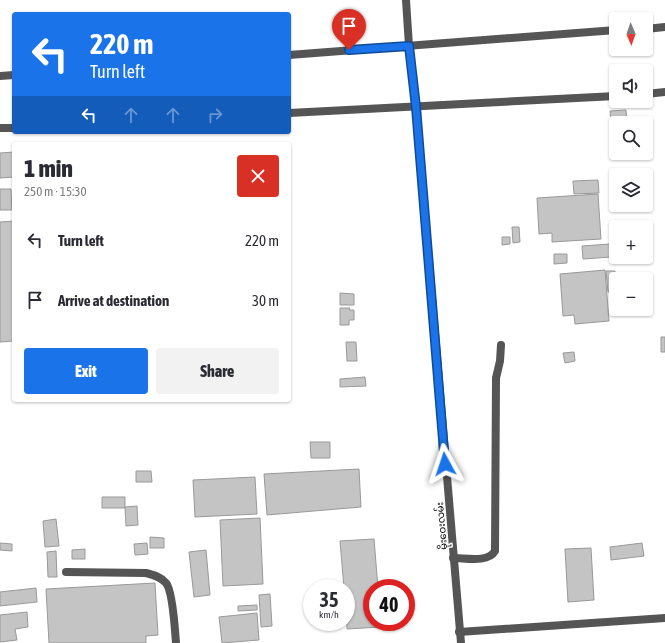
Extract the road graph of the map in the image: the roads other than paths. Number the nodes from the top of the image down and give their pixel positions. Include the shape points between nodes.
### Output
1 (406, 0) edge
2 (665, 27) edge
3 (653, 28) edge
4 (609, 31) edge
5 (409, 46) junction
6 (291, 55) edge
7 (12, 75) edge
8 (0, 76) edge
9 (665, 92) edge
10 (653, 93) edge
11 (609, 96) edge
12 (416, 107) junction
13 (291, 113) edge
14 (0, 128) edge
15 (12, 128) edge
16 (501, 345) dead end
17 (453, 558) junction
18 (66, 572) dead end
19 (665, 618) edge
20 (460, 632) junction
21 (176, 643) edge
22 (460, 643) edge

1 - 5 street, မိုးဝေးလမ်း
2 - 3 street
4 - 5 street
5 - 6 street
5 - 12 street, မိုးဝေးလမ်း
7 - 8 street
9 - 10 street
11 - 12 street
12 - 13 street
12 - 17 street, မိုးဝေးလမ်း
14 - 15 street
16 - 17 street via 496,378 495,550 486,558
17 - 20 street, မိုးဝေးလမ်း
18 - 21 street via 146,573 159,577 167,584 170,592
19 - 20 street
20 - 22 street, မိုးဝေးလမ်း

